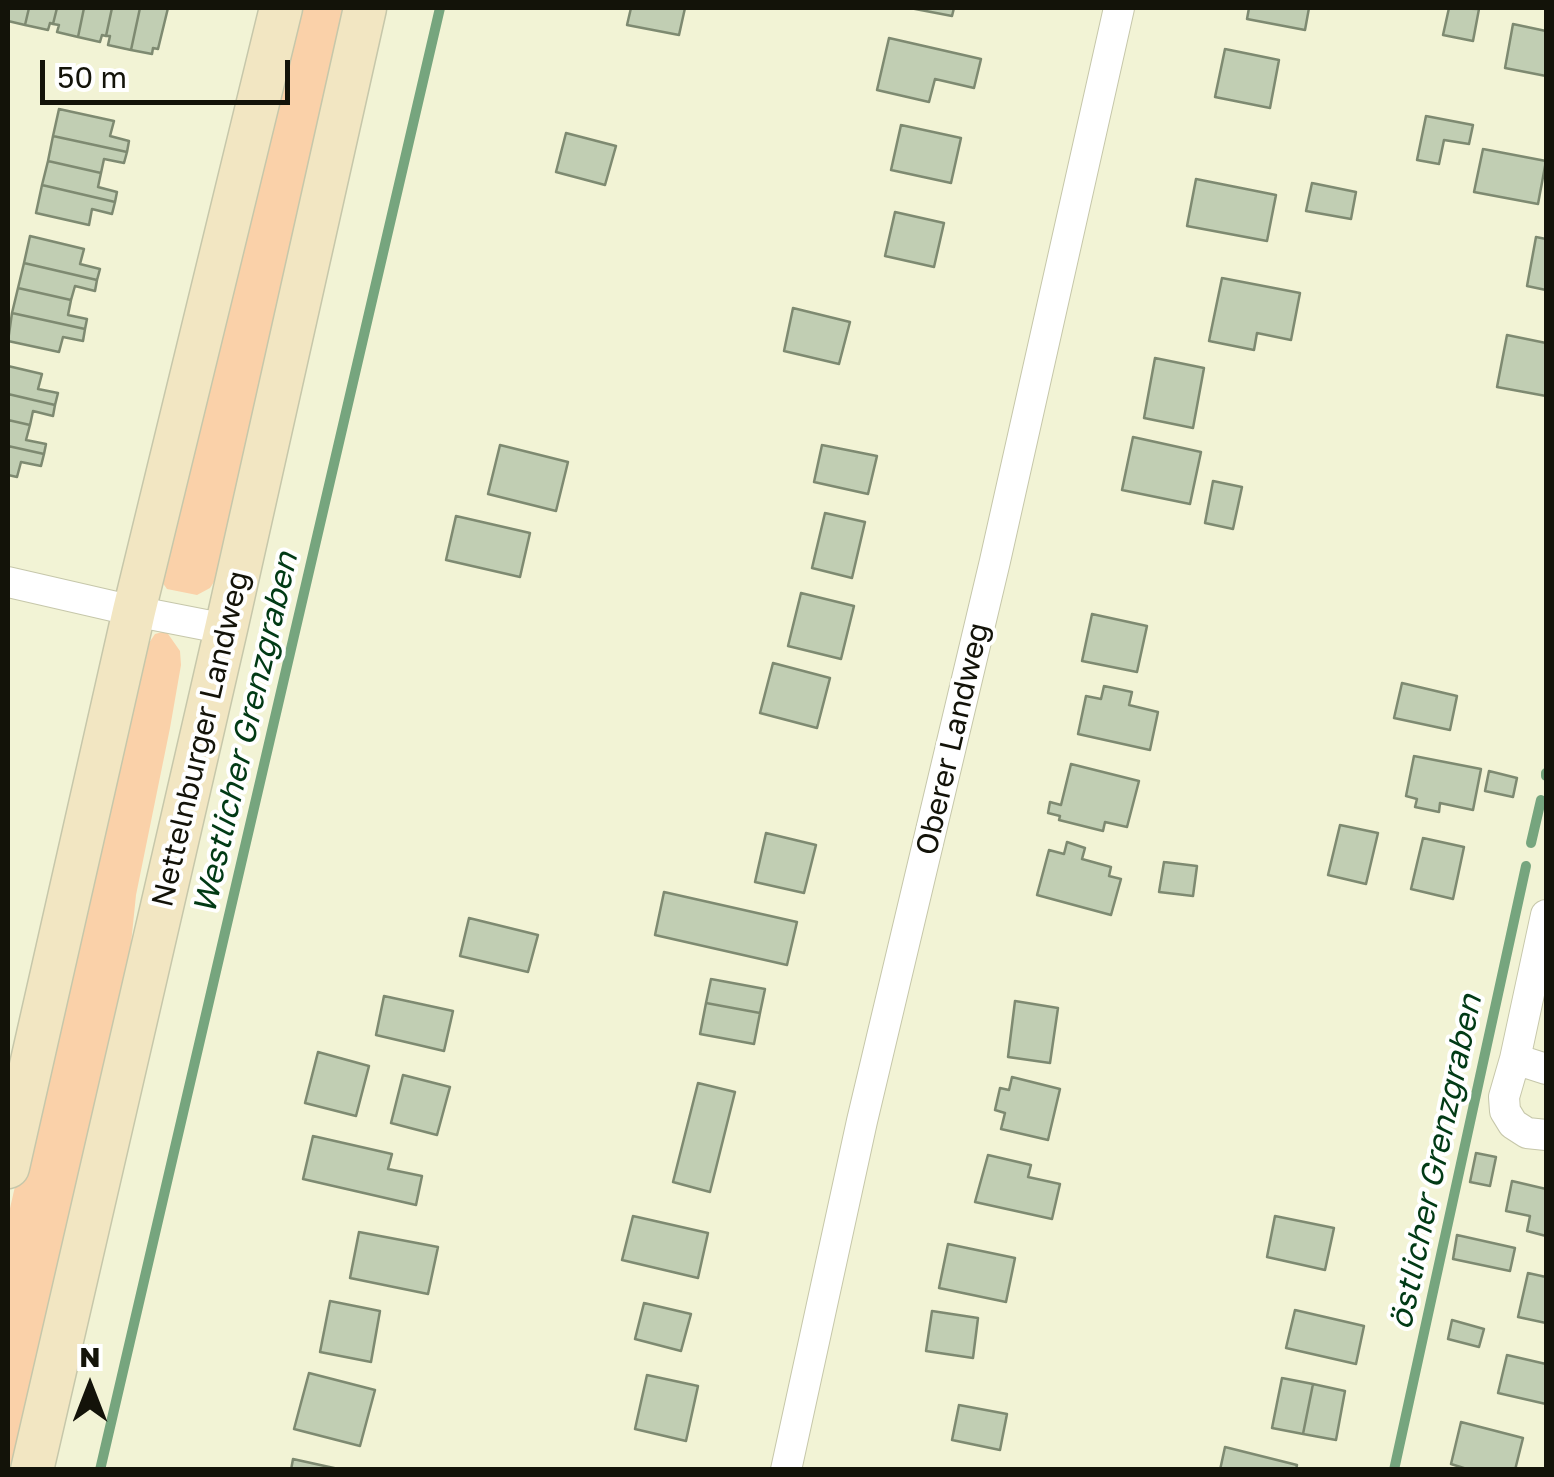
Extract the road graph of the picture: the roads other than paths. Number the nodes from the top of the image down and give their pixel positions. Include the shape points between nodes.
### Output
1 (281, 8) edge
2 (365, 8) edge
3 (1119, 8) edge
4 (8, 582) edge
5 (134, 612) junction
6 (226, 628) junction
7 (1546, 916) edge
8 (1514, 1060) junction
9 (1546, 1069) edge
10 (1546, 1135) edge
11 (8, 1167) edge
12 (32, 1470) edge
13 (786, 1470) edge

1 - 5 main road
2 - 6 main road, Nettelnburger Landweg
3 - 13 street, Oberer Landweg
4 - 5 street
5 - 6 street
5 - 11 main road
6 - 12 main road, Nettelnburger Landweg
7 - 8 street
8 - 9 street
8 - 10 street via 1505,1111 1520,1130

